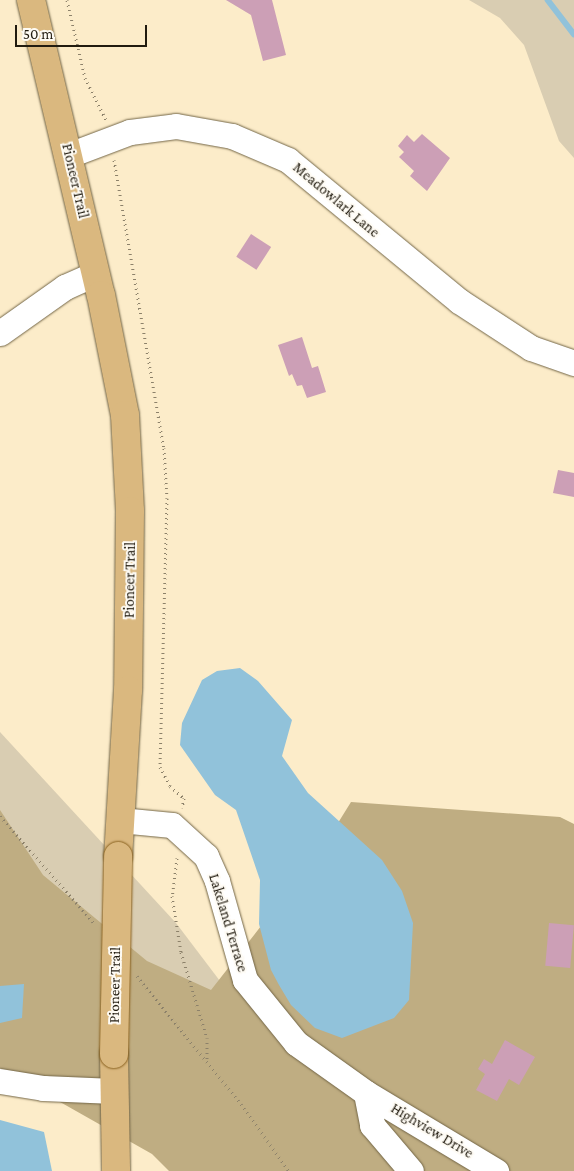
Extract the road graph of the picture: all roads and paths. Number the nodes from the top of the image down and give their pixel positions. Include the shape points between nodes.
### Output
1 (31, 0) edge
2 (69, 155) junction
3 (96, 273) junction
4 (0, 333) edge
5 (574, 363) edge
6 (0, 816) edge
7 (120, 820) junction
8 (99, 929) dead end
9 (131, 968) dead end
10 (0, 1081) edge
11 (114, 1091) junction
12 (366, 1093) junction
13 (116, 1171) edge
14 (290, 1171) edge
15 (411, 1171) edge
16 (496, 1171) edge

1 - 2 main road, Pioneer Trail
2 - 3 main road, Pioneer Trail
2 - 5 street, Meadowlark Lane via 130,132 176,126 232,136 288,160 458,302 531,348
3 - 4 street via 65,287
3 - 7 main road, Pioneer Trail via 125,415 130,511 128,690
6 - 8 path
7 - 11 main road, Pioneer Trail, bridge
7 - 12 street, Lakeland Terrace via 172,825 206,856 217,881 245,980 296,1042
9 - 14 path
10 - 11 street via 43,1088
11 - 13 main road, Pioneer Trail
12 - 15 street via 372,1125
12 - 16 street, Highview Drive

